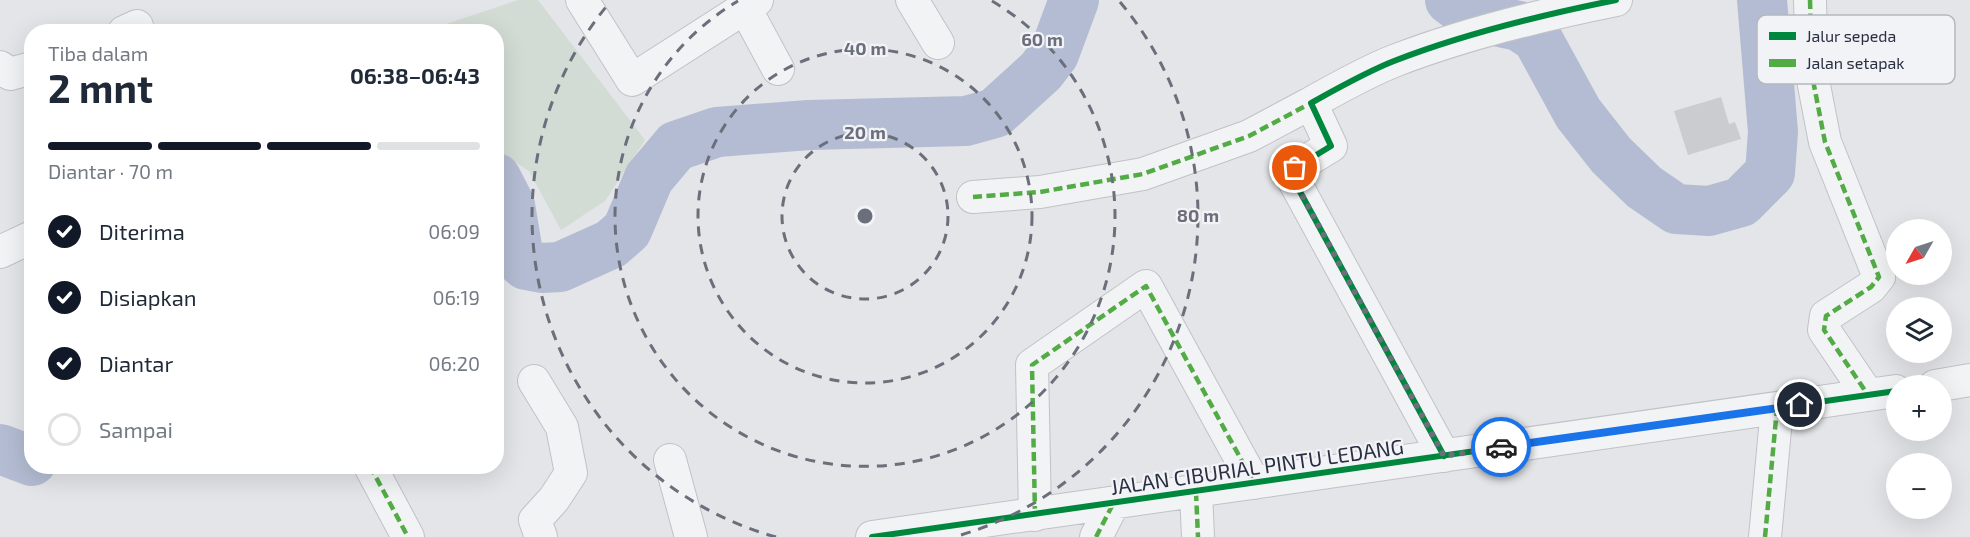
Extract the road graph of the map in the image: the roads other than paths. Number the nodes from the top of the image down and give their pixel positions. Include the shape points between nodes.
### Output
1 (582, 0) edge
2 (912, 0) edge
3 (1616, 0) edge
4 (1810, 0) edge
5 (751, 4) edge
6 (1810, 15) edge
7 (938, 43) dead end
8 (0, 67) edge
9 (778, 69) dead end
10 (24, 70) edge
11 (1814, 84) edge
12 (1311, 103) junction
13 (973, 197) dead end
14 (24, 241) edge
15 (0, 252) edge
16 (1970, 380) edge
17 (534, 381) dead end
18 (1952, 383) edge
19 (1882, 393) edge
20 (1777, 408) junction
21 (1444, 456) junction
22 (670, 460) dead end
23 (374, 474) edge
24 (1254, 483) junction
25 (1196, 492) junction
26 (1113, 504) junction
27 (1035, 515) junction
28 (408, 537) edge
29 (541, 537) edge
30 (691, 537) edge
31 (872, 537) edge
32 (1096, 537) edge
33 (1198, 537) edge
34 (1765, 537) edge

1 - 5 street via 632,80
2 - 7 street
3 - 12 street via 1474,33 1392,62
4 - 6 street
5 - 9 street
8 - 10 street via 10,74
11 - 19 street via 1825,142 1879,277 1871,287 1826,316 1824,330
12 - 13 street via 1249,136 1143,174 1040,192
12 - 21 street via 1331,146 1295,168 1292,177
14 - 15 street
16 - 18 street
17 - 29 street via 562,427 571,473 535,520
19 - 20 street, JALAN CIBURIAL PINTU LEDANG
20 - 21 street, JALAN CIBURIAL PINTU LEDANG
20 - 34 street
21 - 24 street, JALAN CIBURIAL PINTU LEDANG
22 - 30 street
23 - 28 street
24 - 25 street, JALAN CIBURIAL PINTU LEDANG
24 - 27 street via 1146,286 1032,365
25 - 26 street, JALAN CIBURIAL PINTU LEDANG
25 - 33 street
26 - 27 street, JALAN CIBURIAL PINTU LEDANG
26 - 32 street
27 - 31 street, JALAN CIBURIAL PINTU LEDANG

